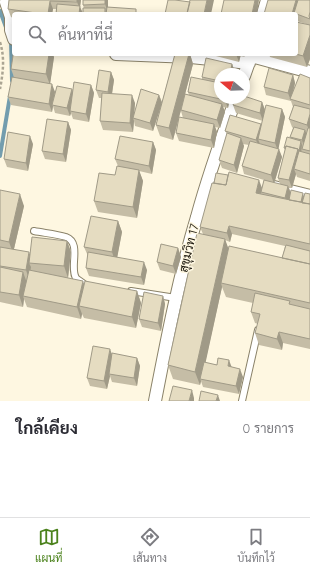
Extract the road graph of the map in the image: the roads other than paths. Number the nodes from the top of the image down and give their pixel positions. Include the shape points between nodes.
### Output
1 (267, 0) edge
2 (6, 2) dead end
3 (264, 12) edge
4 (12, 33) edge
5 (166, 56) edge
6 (250, 58) edge
7 (247, 68) edge
8 (310, 72) edge
9 (234, 104) edge
10 (264, 185) edge
11 (310, 196) edge
12 (34, 231) dead end
13 (91, 285) edge
14 (122, 290) edge
15 (176, 298) junction
16 (259, 325) edge
17 (155, 401) edge
18 (242, 401) edge

1 - 3 street
2 - 4 street
5 - 6 street
6 - 7 street
6 - 8 street
9 - 15 street, สุขุมวิท 17 via 214,173 196,218
10 - 11 street
12 - 13 lane via 67,237 75,254 76,278
14 - 15 lane
15 - 17 street, สุขุมวิท 17
16 - 18 lane

